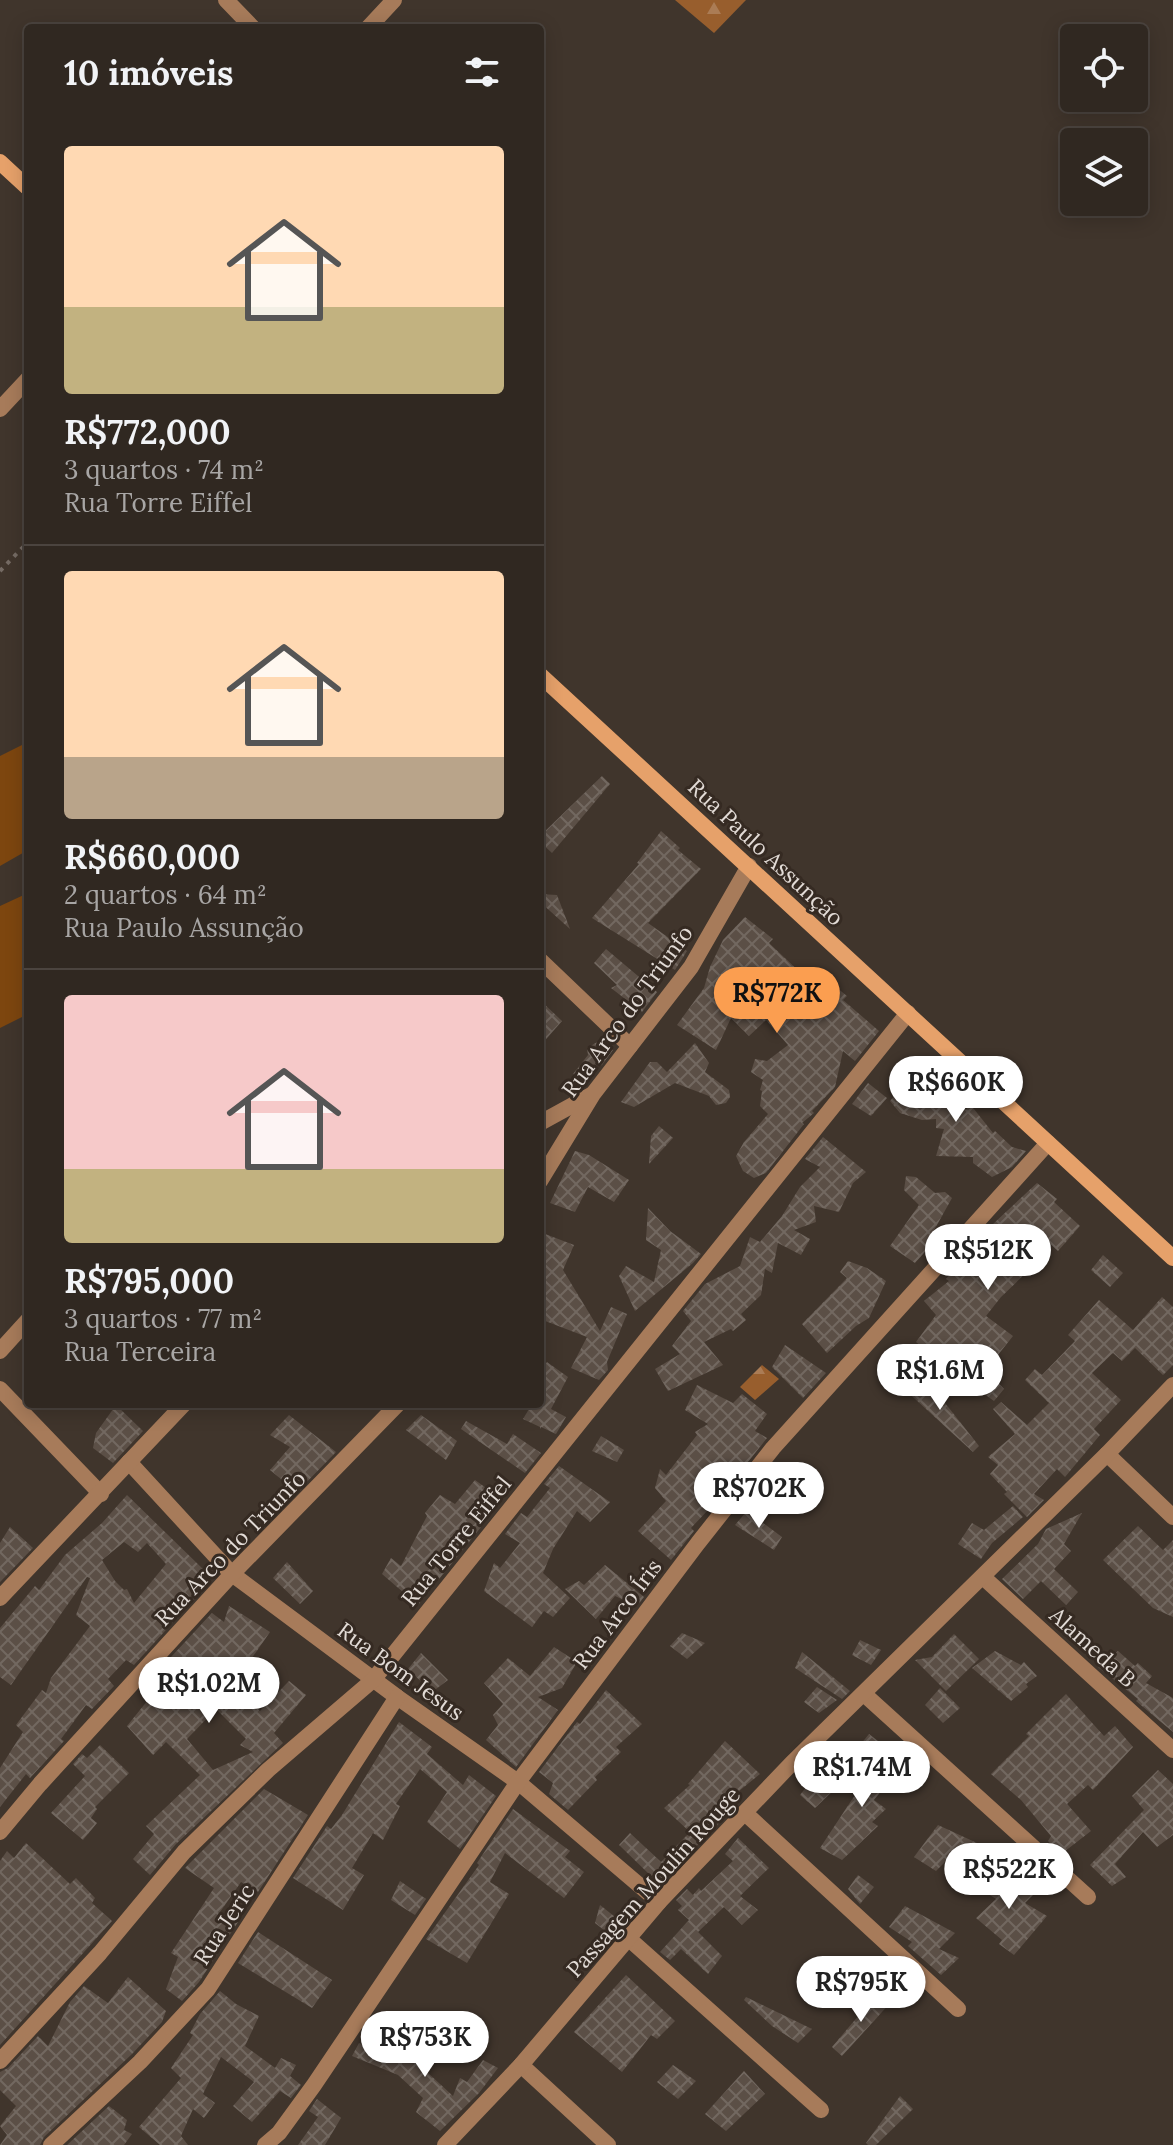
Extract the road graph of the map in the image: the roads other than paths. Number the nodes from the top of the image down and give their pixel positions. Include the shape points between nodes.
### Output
1 (226, 0) edge
2 (394, 0) edge
3 (249, 24) edge
4 (372, 24) edge
5 (0, 162) edge
6 (24, 184) edge
7 (24, 383) edge
8 (0, 409) edge
9 (544, 679) edge
10 (749, 866) junction
11 (544, 964) edge
12 (908, 1013) junction
13 (630, 1046) junction
14 (593, 1094) junction
15 (544, 1121) edge
16 (1048, 1143) junction
17 (544, 1174) edge
18 (1173, 1258) edge
19 (24, 1324) edge
20 (0, 1351) edge
21 (1173, 1385) edge
22 (0, 1389) edge
23 (180, 1408) edge
24 (394, 1408) edge
25 (1107, 1454) junction
26 (129, 1462) junction
27 (101, 1494) junction
28 (1173, 1517) edge
29 (232, 1574) junction
30 (983, 1577) junction
31 (0, 1598) edge
32 (373, 1680) junction
33 (864, 1694) junction
34 (397, 1697) junction
35 (1173, 1750) edge
36 (518, 1782) junction
37 (745, 1813) junction
38 (0, 1832) edge
39 (1088, 1897) dead end
40 (659, 1902) junction
41 (628, 1938) junction
42 (958, 2009) dead end
43 (0, 2061) edge
44 (521, 2065) junction
45 (821, 2110) dead end
46 (51, 2145) edge
47 (265, 2145) edge
48 (445, 2145) edge
49 (608, 2145) edge

1 - 3 street
2 - 4 street
5 - 6 street
7 - 8 street
9 - 10 street, Rua Paulo Assunção
10 - 12 street, Rua Paulo Assunção
10 - 13 street, Rua Arco do Triunfo via 691,967
11 - 13 street
12 - 16 street, Rua Paulo Assunção
12 - 32 street, Rua Torre Eiffel
13 - 14 street, Rua Arco do Triunfo
14 - 15 street
14 - 17 street, Rua Arco do Triunfo
16 - 18 street, Rua Paulo Assunção
16 - 36 street, Rua Arco Íris via 773,1448
19 - 20 street
21 - 25 street, Passagem Moulin Rouge
22 - 27 street
23 - 26 street
24 - 29 street, Rua Arco do Triunfo
25 - 28 street
25 - 30 street, Passagem Moulin Rouge
26 - 27 street
26 - 29 street, Rua Bom Jesus
27 - 31 street
29 - 32 street, Rua Bom Jesus
29 - 38 street, Rua Arco do Triunfo
30 - 33 street, Passagem Moulin Rouge
30 - 35 street, Alameda B
32 - 34 street, Rua Bom Jesus
32 - 43 street, Rua Torre Eiffel via 268,1770 184,1852
33 - 37 street, Passagem Moulin Rouge
33 - 39 street
34 - 36 street, Rua Bom Jesus
34 - 46 street, Rua Jeric via 208,1989
36 - 40 street, Rua Bom Jesus
36 - 47 street, Rua Arco Íris via 314,2085
37 - 40 street, Passagem Moulin Rouge
37 - 42 street
40 - 41 street, Passagem Moulin Rouge
41 - 44 street, Passagem Moulin Rouge
41 - 45 street
44 - 48 street, Passagem Moulin Rouge
44 - 49 street

